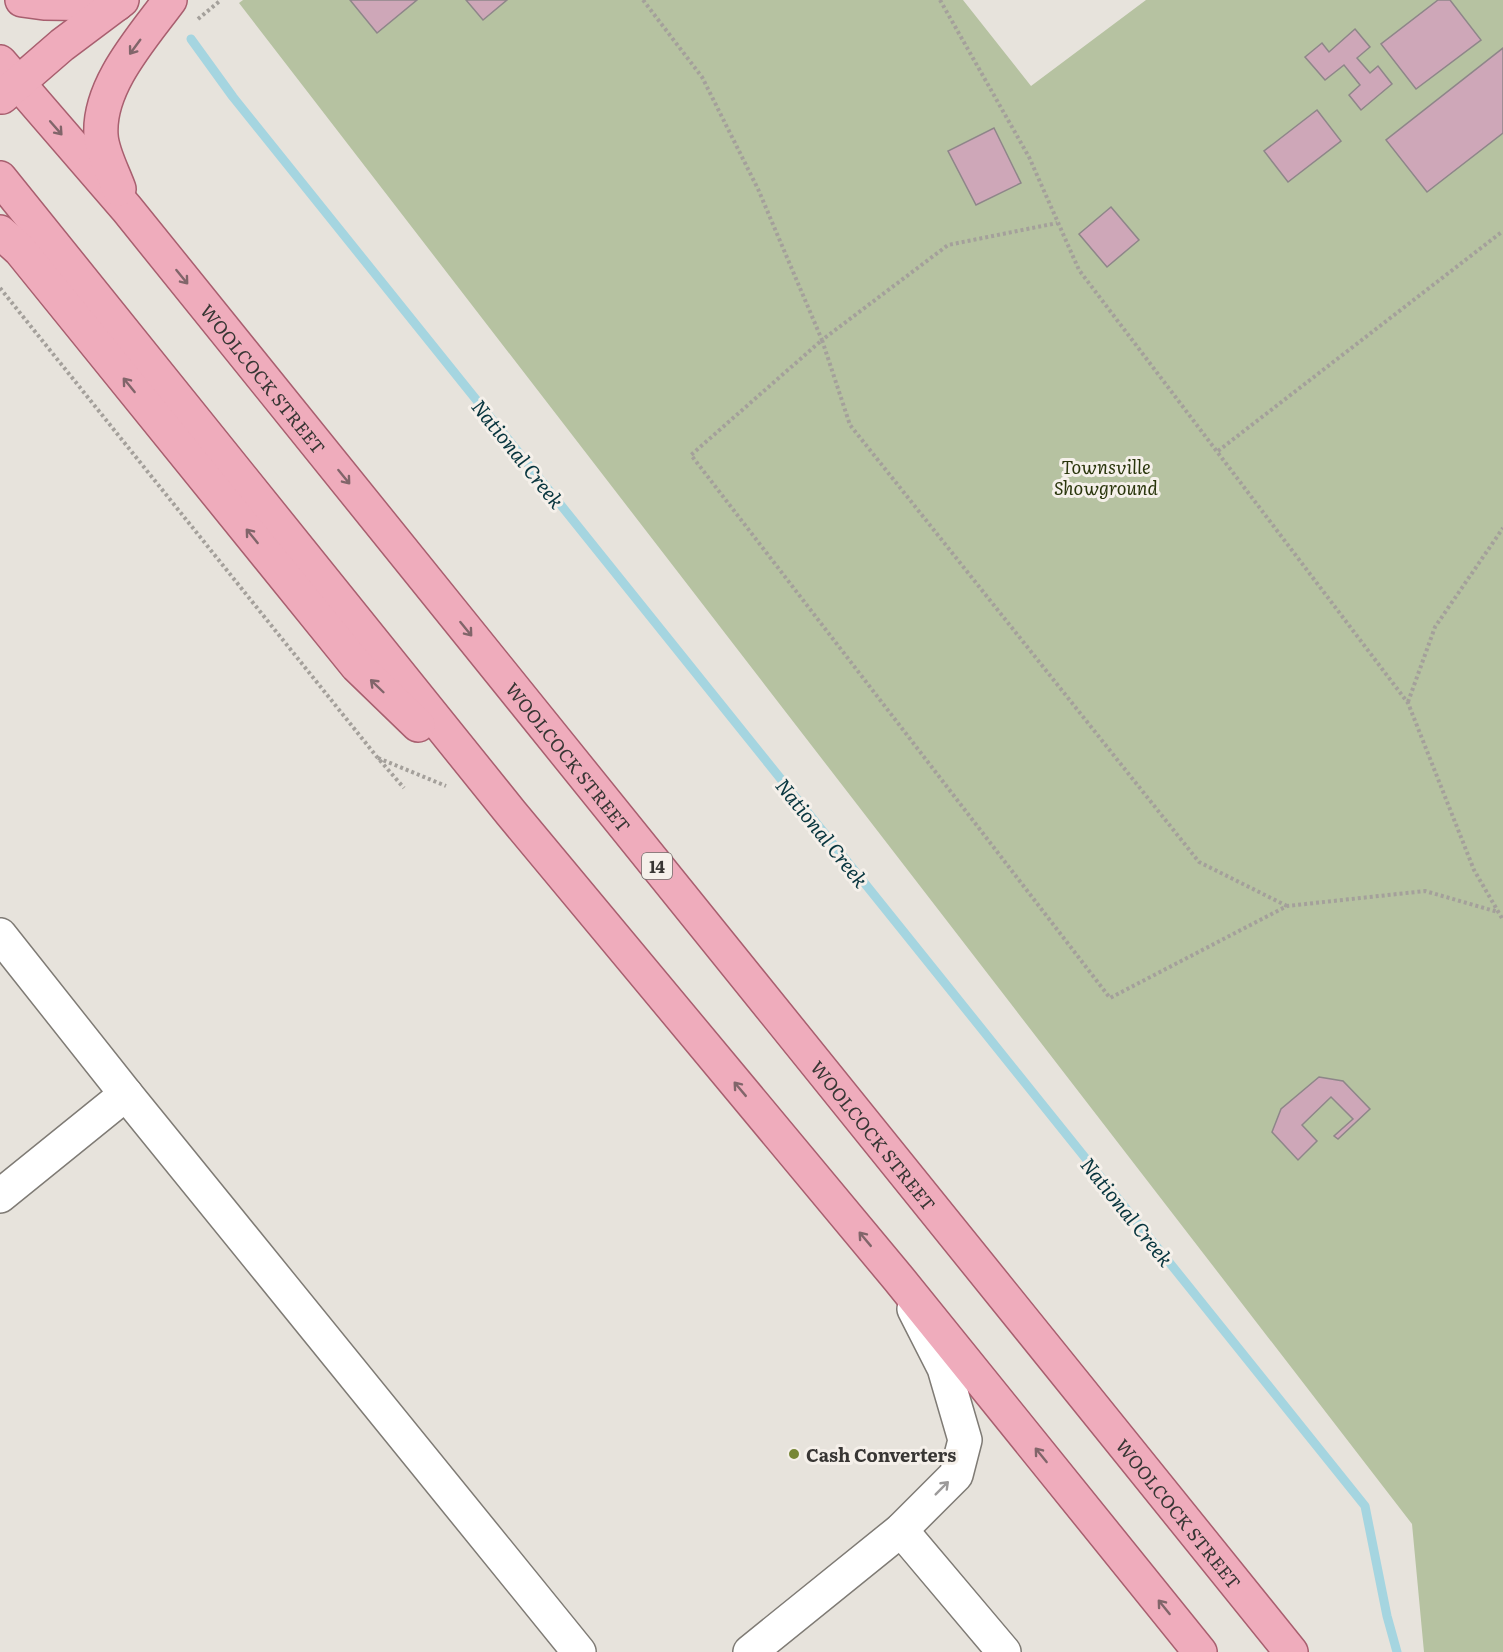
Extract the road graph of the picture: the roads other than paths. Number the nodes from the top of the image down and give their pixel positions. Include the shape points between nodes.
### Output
1 (22, 0) edge
2 (170, 0) edge
3 (119, 2) edge
4 (6, 81) edge
5 (0, 178) edge
6 (127, 209) junction
7 (0, 232) edge
8 (511, 813) junction
9 (0, 935) edge
10 (126, 1094) junction
11 (0, 1196) edge
12 (898, 1278) junction
13 (901, 1530) junction
14 (579, 1652) edge
15 (750, 1652) edge
16 (1004, 1652) edge
17 (1200, 1652) edge
18 (1291, 1652) edge

1 - 3 main road
2 -> 6 main road via 111,85 102,120 101,137
3 - 4 main road
4 -> 6 main road, WOOLCOCK STREET / 14
5 - 8 main road
6 -> 18 main road, WOOLCOCK STREET / 14
8 -> 7 main road via 357,666 20,250
12 -> 8 main road
9 - 10 lane
10 - 11 lane
10 - 14 lane
13 -> 12 lane via 956,1475 965,1440 944,1368
17 -> 12 main road
13 - 15 lane
13 - 16 lane

